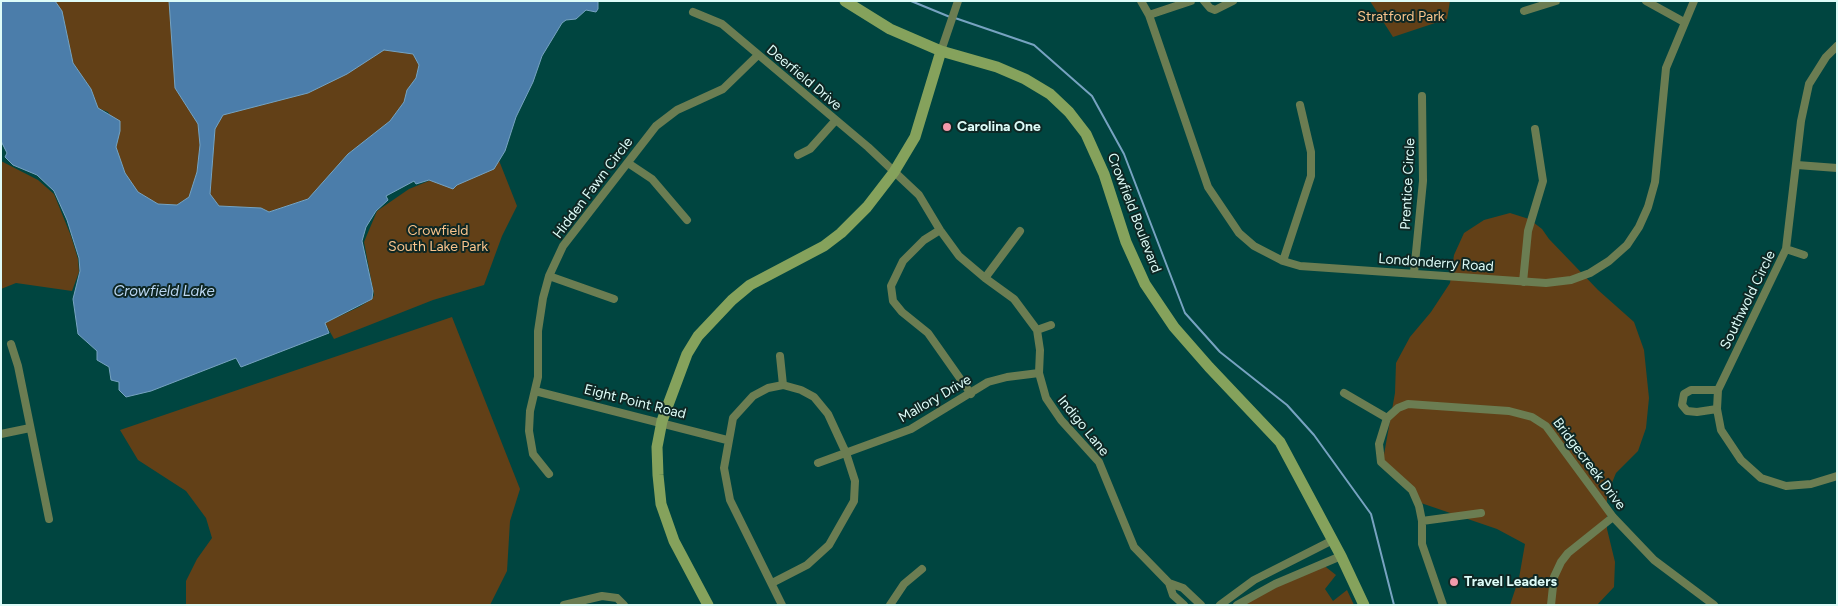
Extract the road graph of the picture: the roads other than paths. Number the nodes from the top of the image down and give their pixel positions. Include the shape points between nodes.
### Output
1 (845, 1) edge
2 (958, 1) edge
3 (1141, 1) edge
4 (1191, 1) edge
5 (1204, 1) edge
6 (1233, 1) edge
7 (1556, 1) edge
8 (1646, 1) edge
9 (1694, 1) edge
10 (1524, 11) dead end
11 (693, 12) dead end
12 (1149, 15) junction
13 (1684, 22) junction
14 (1837, 46) edge
15 (941, 51) junction
16 (758, 55) junction
17 (1422, 96) dead end
18 (1300, 106) dead end
19 (835, 121) junction
20 (1535, 129) dead end
21 (798, 155) dead end
22 (628, 163) junction
23 (1797, 164) junction
24 (1837, 168) edge
25 (894, 172) junction
26 (687, 220) dead end
27 (940, 230) junction
28 (1020, 231) dead end
29 (1786, 249) junction
30 (1804, 255) dead end
31 (1283, 262) junction
32 (1414, 273) junction
33 (549, 276) junction
34 (985, 278) junction
35 (1523, 282) junction
36 (614, 299) dead end
37 (1051, 325) dead end
38 (1037, 330) junction
39 (11, 344) dead end
40 (780, 356) dead end
41 (1039, 373) junction
42 (783, 385) junction
43 (1718, 390) junction
44 (535, 391) junction
45 (1344, 393) dead end
46 (971, 394) junction
47 (1717, 409) junction
48 (1387, 418) junction
49 (662, 421) junction
50 (30, 428) junction
51 (1, 434) edge
52 (728, 440) junction
53 (846, 453) junction
54 (818, 463) dead end
55 (549, 474) dead end
56 (1837, 476) edge
57 (1481, 513) dead end
58 (49, 518) dead end
59 (1613, 518) junction
60 (1422, 521) junction
61 (1332, 540) junction
62 (1341, 556) junction
63 (922, 569) dead end
64 (772, 583) junction
65 (1169, 583) junction
66 (564, 605) edge
67 (624, 605) edge
68 (708, 605) edge
69 (782, 605) edge
70 (890, 605) edge
71 (1184, 605) edge
72 (1201, 605) edge
73 (1220, 605) edge
74 (1237, 605) edge
75 (1364, 605) edge
76 (1442, 605) edge
77 (1551, 605) edge
78 (1714, 605) edge

1 - 15 main road, Crowfield Boulevard via 890,29
2 - 15 street
3 - 12 street, Londonderry Road
4 - 12 street
5 - 6 street via 1215,10
7 - 10 street
8 - 13 street
9 - 13 street, Londonderry Road
11 - 16 street, Deerfield Drive via 722,24
12 - 31 street, Londonderry Road via 1208,187 1239,233 1254,246
13 - 35 street, Londonderry Road via 1666,68 1655,182 1639,227 1627,245 1590,274 1562,281
14 - 23 street, Southwold Circle via 1809,84
15 - 25 main road via 915,137
15 - 61 main road, Crowfield Boulevard via 1025,79 1050,94 1069,112 1086,134 1104,174 1126,242 1145,284 1174,327 1280,442
16 - 19 street, Deerfield Drive
16 - 22 street, Hidden Fawn Circle via 723,89 677,110 656,126
17 - 32 street, Prentice Circle via 1423,181
18 - 31 street via 1311,152 1311,176
19 - 21 street via 810,149
19 - 25 street, Deerfield Drive
20 - 35 street via 1543,181 1528,230
22 - 26 street via 652,179
22 - 33 street, Hidden Fawn Circle via 564,246
23 - 24 street
23 - 29 street, Southwold Circle
25 - 27 street via 920,195
25 - 49 main road via 867,207 841,233 750,285 717,314 687,354
27 - 34 street via 960,256
27 - 46 street via 924,240 903,261 891,286 893,301 928,333
28 - 34 street
29 - 30 street
29 - 43 street, Southwold Circle
31 - 32 street, Londonderry Road via 1334,269
32 - 35 street, Londonderry Road
33 - 36 street
33 - 44 street, Hidden Fawn Circle via 538,331
34 - 38 street via 1014,299
37 - 38 street
38 - 41 street, Indigo Lane
39 - 50 street
40 - 42 street
41 - 46 street, Mallory Drive via 988,382
41 - 65 street, Indigo Lane via 1046,398 1099,462 1134,547
42 - 52 street via 753,396 733,418
42 - 53 street via 814,397 828,414
43 - 47 street, Southwold Circle
43 - 47 street via 1691,390 1684,394 1682,404 1687,411
44 - 49 street, Eight Point Road
44 - 55 street, Hidden Fawn Circle via 529,431 534,454
45 - 48 street
46 - 53 street, Mallory Drive via 911,429
47 - 56 street, Southwold Circle via 1721,430 1740,460 1761,478 1786,486 1812,484
48 - 59 street, Bridgecreek Drive via 1408,404 1509,411 1532,417 1546,426
48 - 60 street via 1379,444 1381,462 1412,490
49 - 52 street, Eight Point Road
49 - 68 main road via 657,447 661,504 674,541
50 - 51 street
50 - 58 street
52 - 64 street via 724,468 730,500
53 - 54 street, Mallory Drive
53 - 64 street via 855,481 854,501 841,525 829,545 807,565
57 - 60 street
59 - 77 street via 1561,562 1554,577
59 - 78 street, Bridgecreek Drive via 1654,560
60 - 76 street via 1422,544
61 - 62 main road, Crowfield Boulevard
61 - 73 street via 1254,580
62 - 74 street via 1275,584
62 - 75 main road, Crowfield Boulevard
63 - 70 street via 904,584
64 - 69 street
65 - 71 street, Indigo Lane via 1172,595
65 - 72 street, Indigo Lane via 1183,588
66 - 67 street via 602,596 617,598

